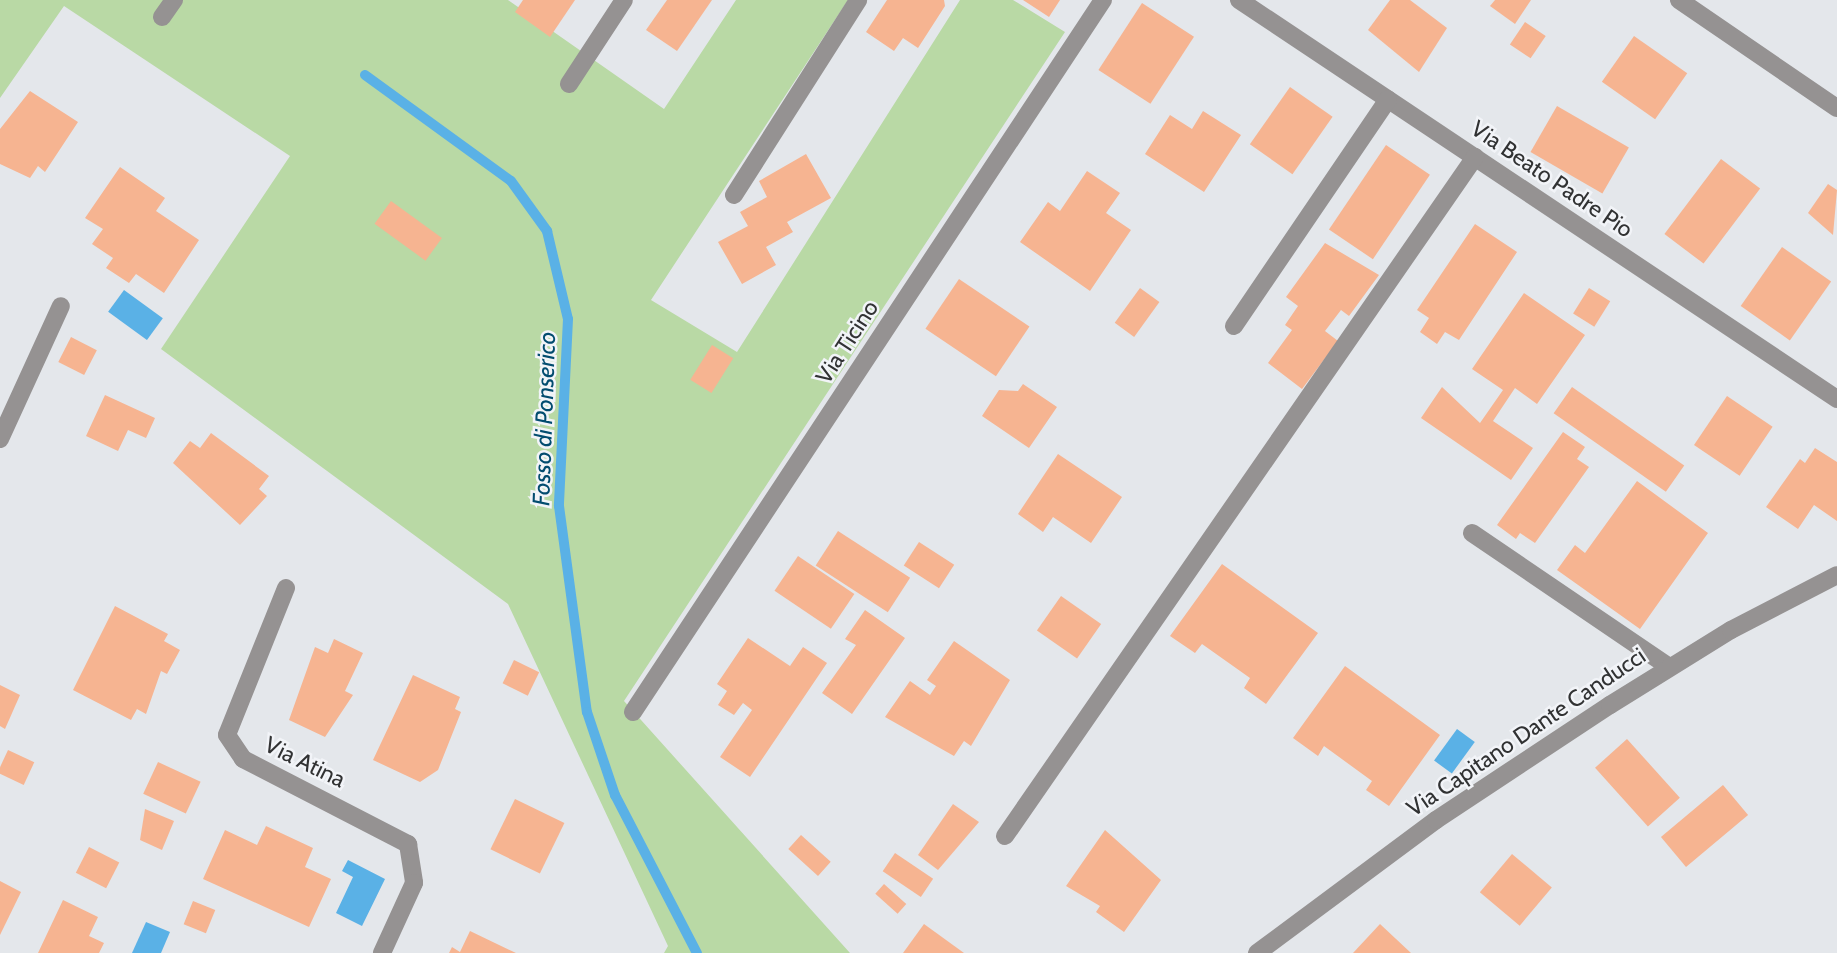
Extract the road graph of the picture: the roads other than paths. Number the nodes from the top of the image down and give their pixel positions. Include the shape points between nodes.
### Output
1 (174, 0) edge
2 (624, 0) edge
3 (858, 0) edge
4 (1103, 0) edge
5 (1239, 0) edge
6 (1679, 0) edge
7 (163, 17) dead end
8 (569, 84) dead end
9 (1388, 99) junction
10 (1837, 108) edge
11 (1475, 157) junction
12 (734, 195) dead end
13 (61, 306) dead end
14 (1234, 326) dead end
15 (1837, 399) edge
16 (0, 439) edge
17 (1472, 533) dead end
18 (1837, 575) edge
19 (286, 588) dead end
20 (1669, 667) junction
21 (633, 712) dead end
22 (1005, 836) dead end
23 (382, 953) edge
24 (1257, 953) edge

1 - 7 street
2 - 8 street
3 - 12 street
4 - 21 street, Via Ticino
5 - 9 street, Via Beato Padre Pio
6 - 10 street
9 - 11 street, Via Beato Padre Pio
9 - 14 street
11 - 15 street, Via Beato Padre Pio
11 - 22 street
13 - 16 street
17 - 20 street
18 - 20 street, Via Capitano Dante Canducci
19 - 23 street, Via Atina via 227,735 243,760 408,844 414,883
20 - 24 street, Via Capitano Dante Canducci via 1436,820

